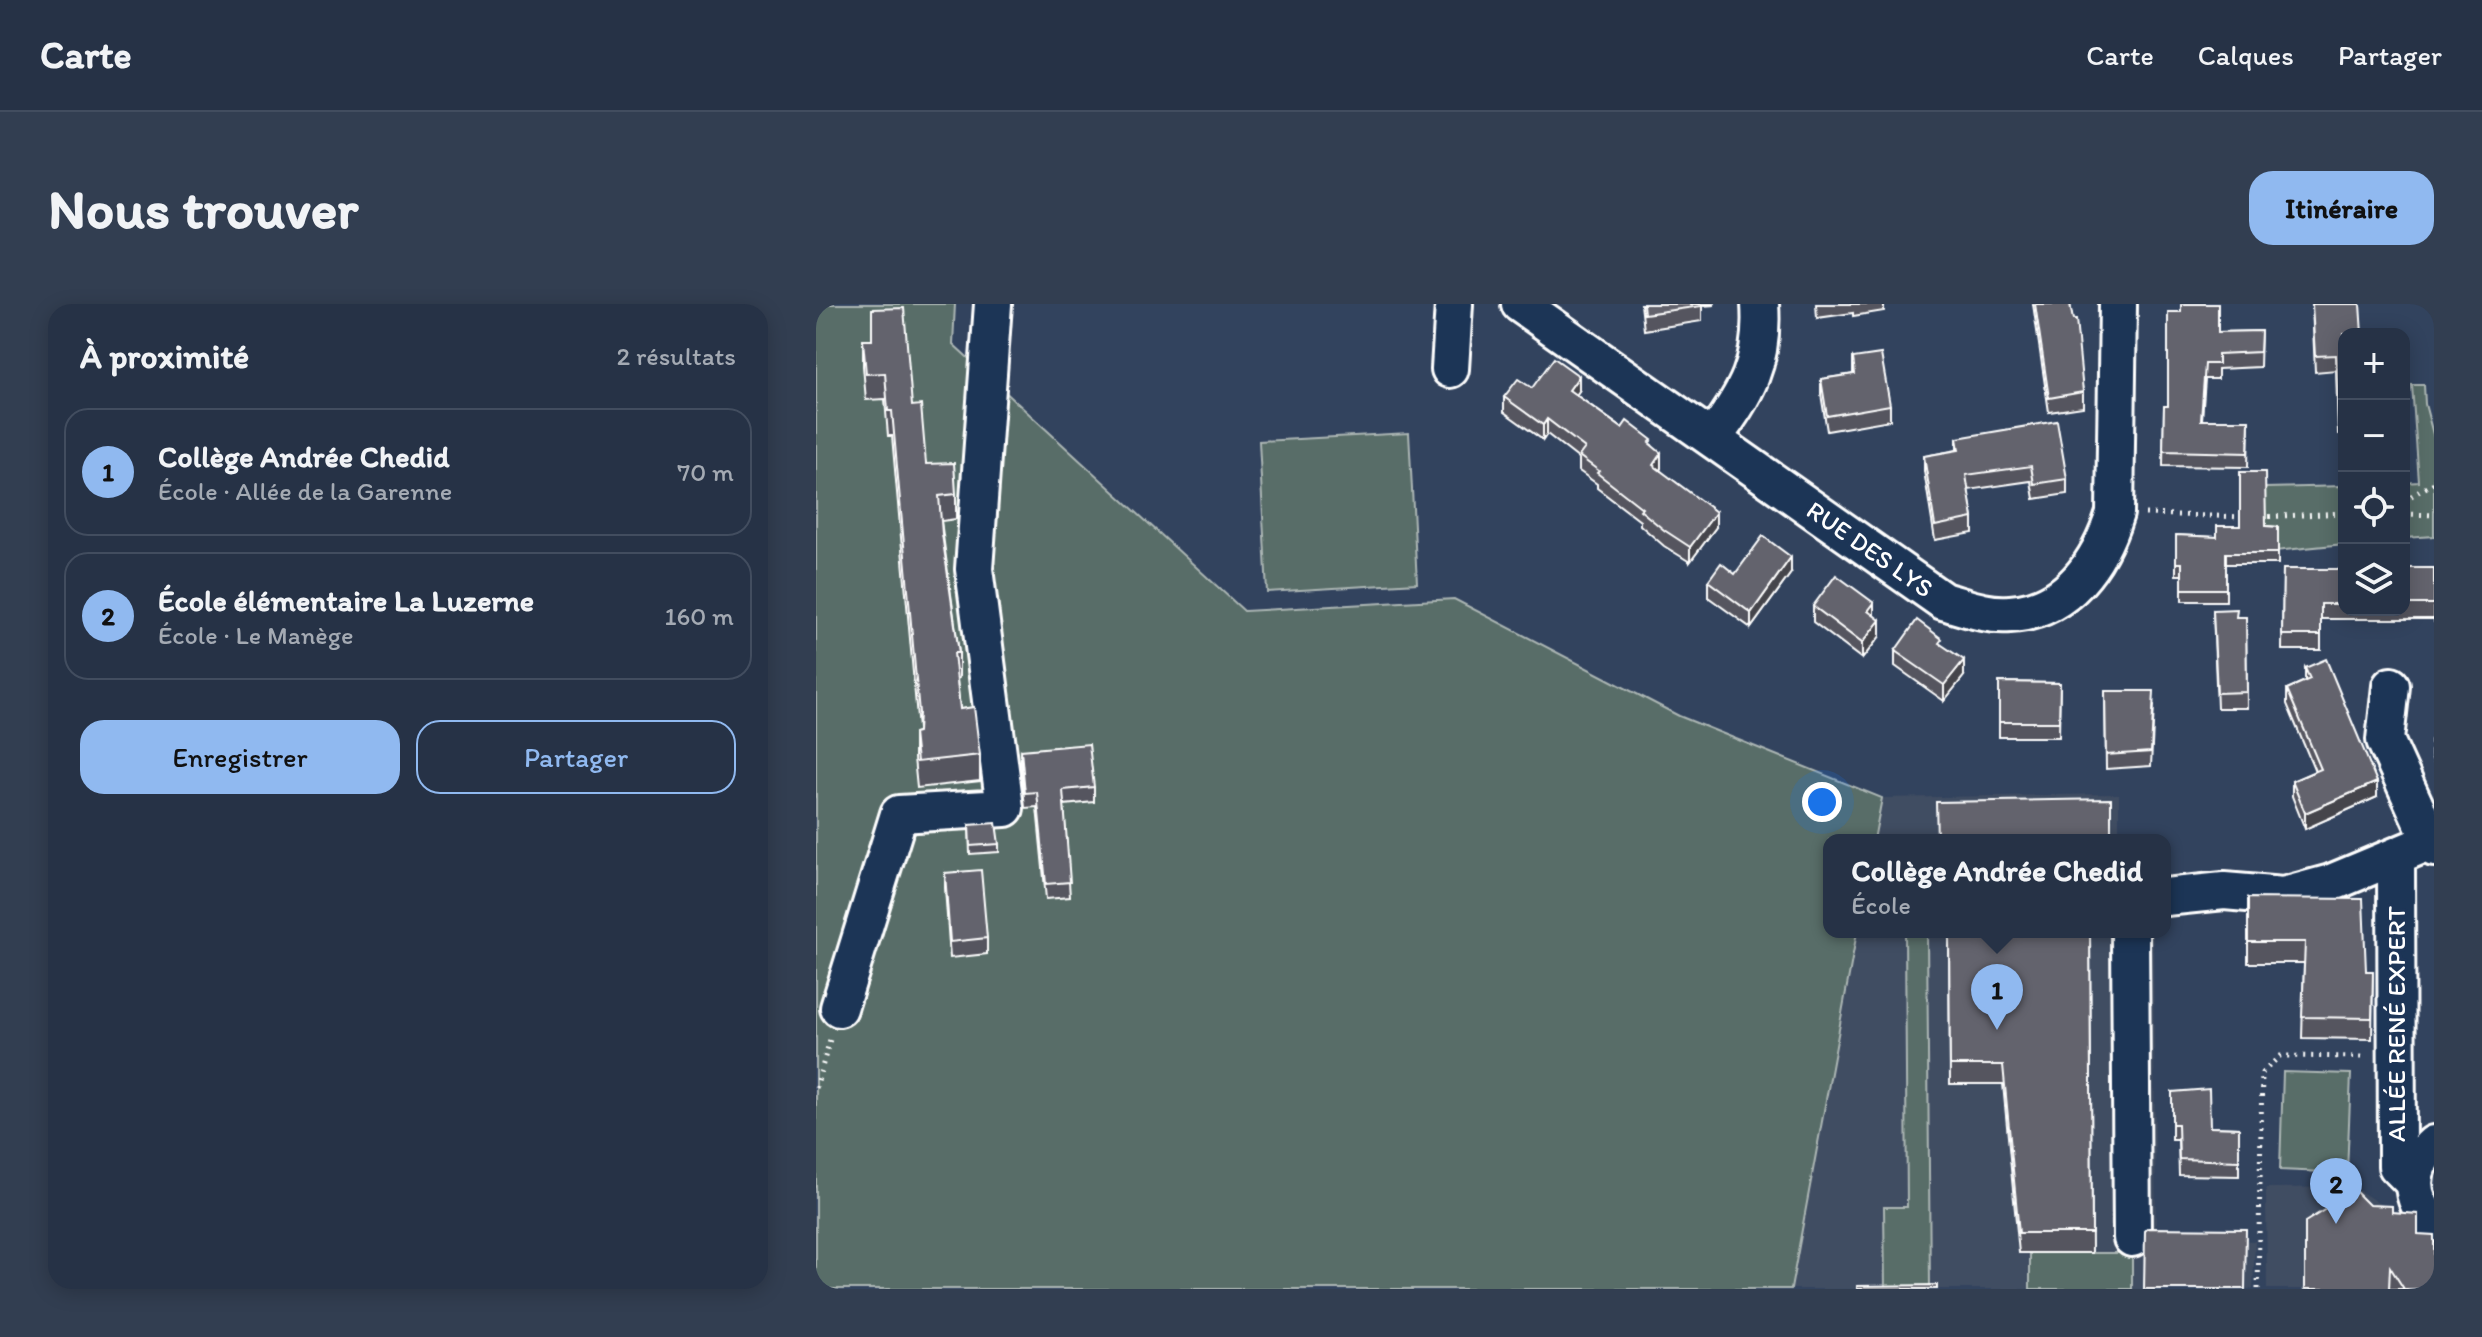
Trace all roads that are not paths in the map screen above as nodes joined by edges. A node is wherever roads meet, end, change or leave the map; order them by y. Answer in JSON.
{"nodes":[{"id":1,"x":993,"y":304,"type":"edge"},
{"id":2,"x":1454,"y":304,"type":"edge"},
{"id":3,"x":1520,"y":304,"type":"edge"},
{"id":4,"x":1760,"y":304,"type":"edge"},
{"id":5,"x":2118,"y":304,"type":"edge"},
{"id":6,"x":1450,"y":369,"type":"dead end"},
{"id":7,"x":1713,"y":438,"type":"junction"},
{"id":8,"x":2391,"y":686,"type":"dead end"},
{"id":9,"x":2433,"y":843,"type":"edge"},
{"id":10,"x":2396,"y":859,"type":"junction"},
{"id":11,"x":2171,"y":896,"type":"edge"},
{"id":12,"x":2130,"y":938,"type":"edge"},
{"id":13,"x":839,"y":1008,"type":"road end"},
{"id":14,"x":2434,"y":1144,"type":"edge"},
{"id":15,"x":2413,"y":1182,"type":"junction"},
{"id":16,"x":2434,"y":1223,"type":"edge"},
{"id":17,"x":2132,"y":1238,"type":"dead end"}],
"edges":[{"from":1,"to":13,"type":"street"},
{"from":2,"to":6,"type":"street"},
{"from":3,"to":7,"type":"street","name":"RUE DES LYS"},
{"from":4,"to":7,"type":"street"},
{"from":5,"to":7,"type":"street","name":"RUE DES LYS"},
{"from":8,"to":9,"type":"street"},
{"from":9,"to":10,"type":"street"},
{"from":10,"to":11,"type":"street"},
{"from":10,"to":15,"type":"street","name":"ALLÉE RENÉ EXPERT"},
{"from":12,"to":17,"type":"street"},
{"from":14,"to":15,"type":"street"},
{"from":15,"to":16,"type":"street","name":"ALLÉE RENÉ EXPERT"}]}
